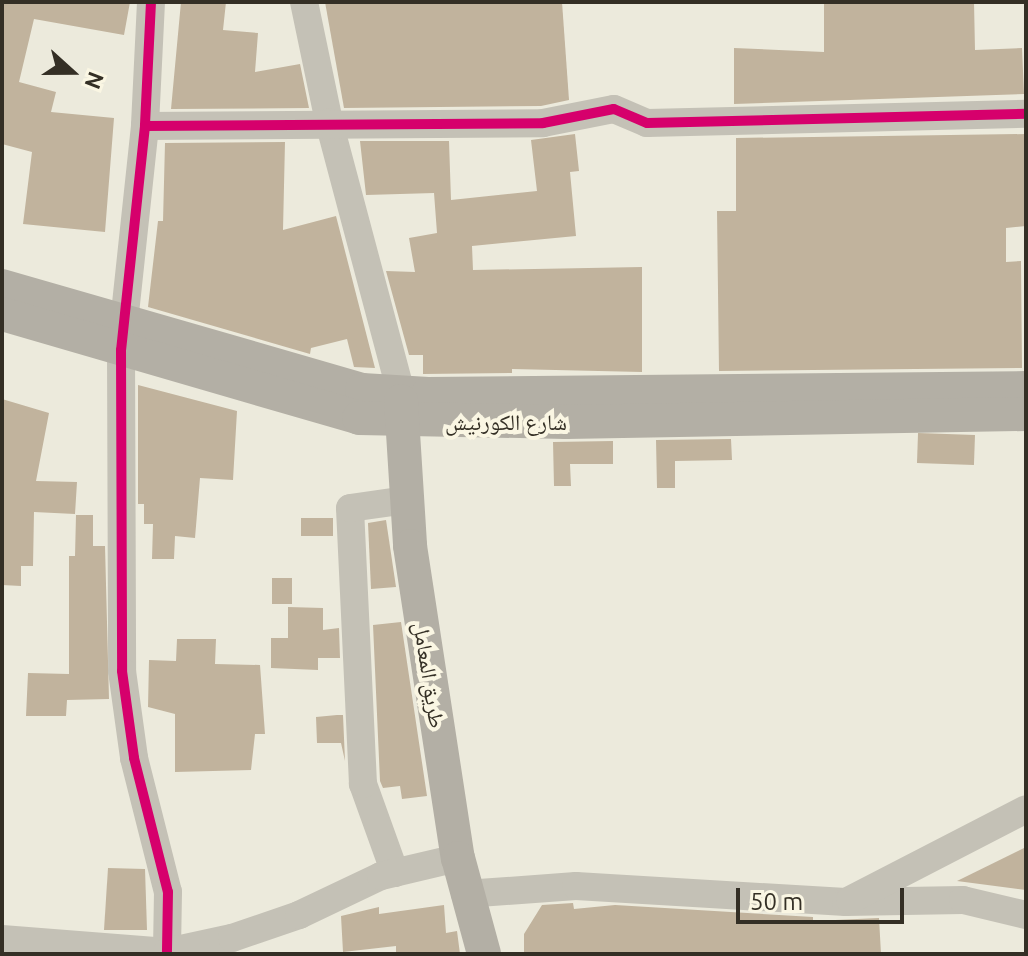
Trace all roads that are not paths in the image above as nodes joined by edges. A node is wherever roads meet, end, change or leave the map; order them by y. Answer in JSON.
{"nodes":[{"id":1,"x":151,"y":2,"type":"edge"},
{"id":2,"x":304,"y":2,"type":"edge"},
{"id":3,"x":1026,"y":114,"type":"edge"},
{"id":4,"x":329,"y":122,"type":"junction"},
{"id":5,"x":145,"y":126,"type":"junction"},
{"id":6,"x":2,"y":286,"type":"edge"},
{"id":7,"x":2,"y":314,"type":"edge"},
{"id":8,"x":123,"y":336,"type":"junction"},
{"id":9,"x":1026,"y":388,"type":"edge"},
{"id":10,"x":402,"y":407,"type":"junction"},
{"id":11,"x":1026,"y":414,"type":"edge"},
{"id":12,"x":407,"y":500,"type":"junction"},
{"id":13,"x":1026,"y":809,"type":"edge"},
{"id":14,"x":458,"y":858,"type":"junction"},
{"id":15,"x":395,"y":873,"type":"junction"},
{"id":16,"x":465,"y":894,"type":"junction"},
{"id":17,"x":846,"y":902,"type":"junction"},
{"id":18,"x":1026,"y":915,"type":"edge"},
{"id":19,"x":2,"y":939,"type":"edge"},
{"id":20,"x":167,"y":952,"type":"junction"},
{"id":21,"x":484,"y":954,"type":"edge"}],
"edges":[{"from":1,"to":5,"type":"street"},
{"from":2,"to":4,"type":"street"},
{"from":3,"to":4,"type":"street"},
{"from":4,"to":5,"type":"street"},
{"from":4,"to":10,"type":"street"},
{"from":5,"to":8,"type":"street"},
{"from":6,"to":8,"type":"main road","name":"شارع الكورنيش"},
{"from":7,"to":8,"type":"main road","name":"شارع الكورنيش"},
{"from":8,"to":10,"type":"main road","name":"شارع الكورنيش"},
{"from":8,"to":20,"type":"street"},
{"from":9,"to":10,"type":"main road","name":"شارع الكورنيش"},
{"from":10,"to":11,"type":"main road","name":"شارع الكورنيش"},
{"from":10,"to":12,"type":"main road","name":"طريق المعامل"},
{"from":12,"to":14,"type":"main road","name":"طريق المعامل"},
{"from":12,"to":15,"type":"street"},
{"from":13,"to":17,"type":"street"},
{"from":14,"to":15,"type":"street"},
{"from":14,"to":16,"type":"main road","name":"طريق المعامل"},
{"from":15,"to":20,"type":"street"},
{"from":16,"to":17,"type":"street"},
{"from":16,"to":21,"type":"main road","name":"طريق المعامل"},
{"from":17,"to":18,"type":"street"},
{"from":19,"to":20,"type":"street"}]}
